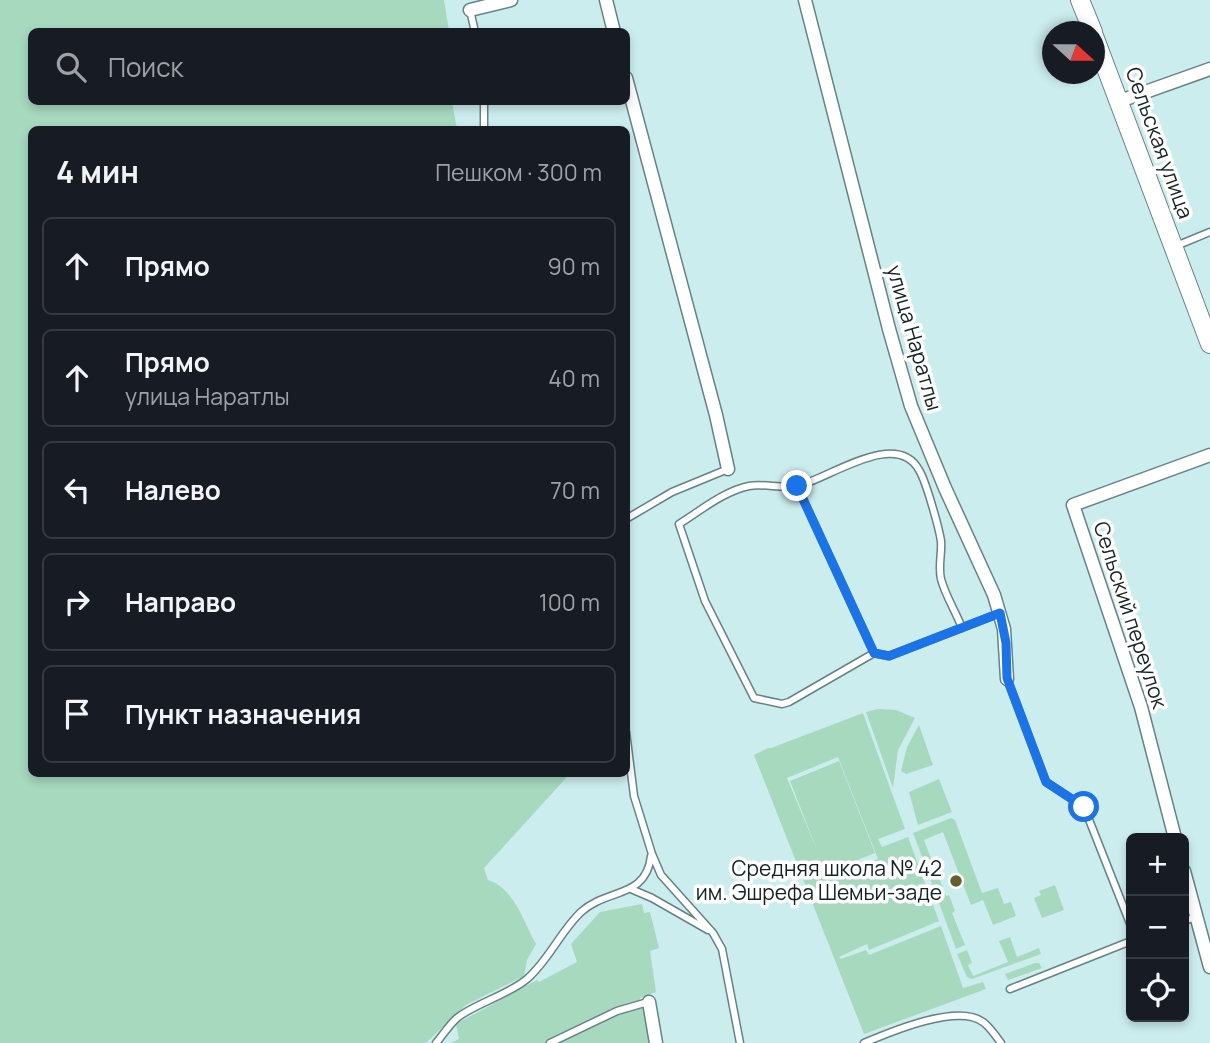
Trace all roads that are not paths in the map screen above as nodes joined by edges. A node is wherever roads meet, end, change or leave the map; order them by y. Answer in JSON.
{"nodes":[{"id":1,"x":512,"y":0,"type":"edge"},
{"id":2,"x":606,"y":0,"type":"edge"},
{"id":3,"x":805,"y":0,"type":"edge"},
{"id":4,"x":1080,"y":0,"type":"edge"},
{"id":5,"x":470,"y":10,"type":"joint"},
{"id":6,"x":1089,"y":21,"type":"edge"},
{"id":7,"x":474,"y":28,"type":"edge"},
{"id":8,"x":613,"y":28,"type":"edge"},
{"id":9,"x":1105,"y":62,"type":"edge"},
{"id":10,"x":1210,"y":69,"type":"edge"},
{"id":11,"x":630,"y":93,"type":"edge"},
{"id":12,"x":1120,"y":101,"type":"junction"},
{"id":13,"x":484,"y":105,"type":"edge"},
{"id":14,"x":484,"y":126,"type":"edge"},
{"id":15,"x":1210,"y":232,"type":"edge"},
{"id":16,"x":1173,"y":247,"type":"junction"},
{"id":17,"x":1210,"y":344,"type":"edge"},
{"id":18,"x":1210,"y":455,"type":"edge"},
{"id":19,"x":728,"y":469,"type":"joint"},
{"id":20,"x":797,"y":486,"type":"junction"},
{"id":21,"x":630,"y":517,"type":"edge"},
{"id":22,"x":1000,"y":613,"type":"junction"},
{"id":23,"x":962,"y":628,"type":"junction"},
{"id":24,"x":874,"y":653,"type":"junction"},
{"id":25,"x":1007,"y":678,"type":"joint"},
{"id":26,"x":630,"y":764,"type":"edge"},
{"id":27,"x":1174,"y":833,"type":"edge"},
{"id":28,"x":652,"y":854,"type":"junction"},
{"id":29,"x":631,"y":890,"type":"junction"},
{"id":30,"x":1187,"y":896,"type":"edge"},
{"id":31,"x":1126,"y":913,"type":"edge"},
{"id":32,"x":1190,"y":919,"type":"edge"},
{"id":33,"x":713,"y":933,"type":"junction"},
{"id":34,"x":1126,"y":943,"type":"edge"},
{"id":35,"x":1210,"y":967,"type":"edge"},
{"id":36,"x":1010,"y":989,"type":"dead end"},
{"id":37,"x":649,"y":1002,"type":"joint"},
{"id":38,"x":436,"y":1043,"type":"edge"},
{"id":39,"x":550,"y":1043,"type":"edge"},
{"id":40,"x":656,"y":1043,"type":"edge"},
{"id":41,"x":740,"y":1043,"type":"edge"},
{"id":42,"x":864,"y":1043,"type":"edge"},
{"id":43,"x":1000,"y":1043,"type":"edge"}],
"edges":[{"from":1,"to":5,"type":"street"},
{"from":2,"to":8,"type":"street"},
{"from":3,"to":22,"type":"street","name":"улица Наратлы"},
{"from":4,"to":6,"type":"main road","name":"Сельская улица"},
{"from":5,"to":7,"type":"lane"},
{"from":9,"to":12,"type":"main road","name":"Сельская улица"},
{"from":10,"to":12,"type":"street"},
{"from":11,"to":19,"type":"street"},
{"from":12,"to":16,"type":"main road","name":"Сельская улица"},
{"from":13,"to":14,"type":"lane"},
{"from":15,"to":16,"type":"lane"},
{"from":16,"to":17,"type":"main road","name":"Сельская улица"},
{"from":18,"to":27,"type":"street","name":"Сельский переулок"},
{"from":19,"to":21,"type":"lane"},
{"from":20,"to":23,"type":"lane"},
{"from":20,"to":24,"type":"lane"},
{"from":20,"to":24,"type":"lane"},
{"from":22,"to":23,"type":"lane"},
{"from":22,"to":25,"type":"street","name":"улица Наратлы"},
{"from":23,"to":24,"type":"lane"},
{"from":25,"to":31,"type":"lane"},
{"from":26,"to":28,"type":"lane"},
{"from":28,"to":29,"type":"lane"},
{"from":28,"to":33,"type":"lane"},
{"from":29,"to":33,"type":"lane"},
{"from":29,"to":38,"type":"lane"},
{"from":30,"to":32,"type":"street"},
{"from":32,"to":35,"type":"street"},
{"from":33,"to":41,"type":"lane"},
{"from":34,"to":36,"type":"lane"},
{"from":37,"to":39,"type":"lane"},
{"from":37,"to":40,"type":"street"},
{"from":42,"to":43,"type":"lane"}]}
